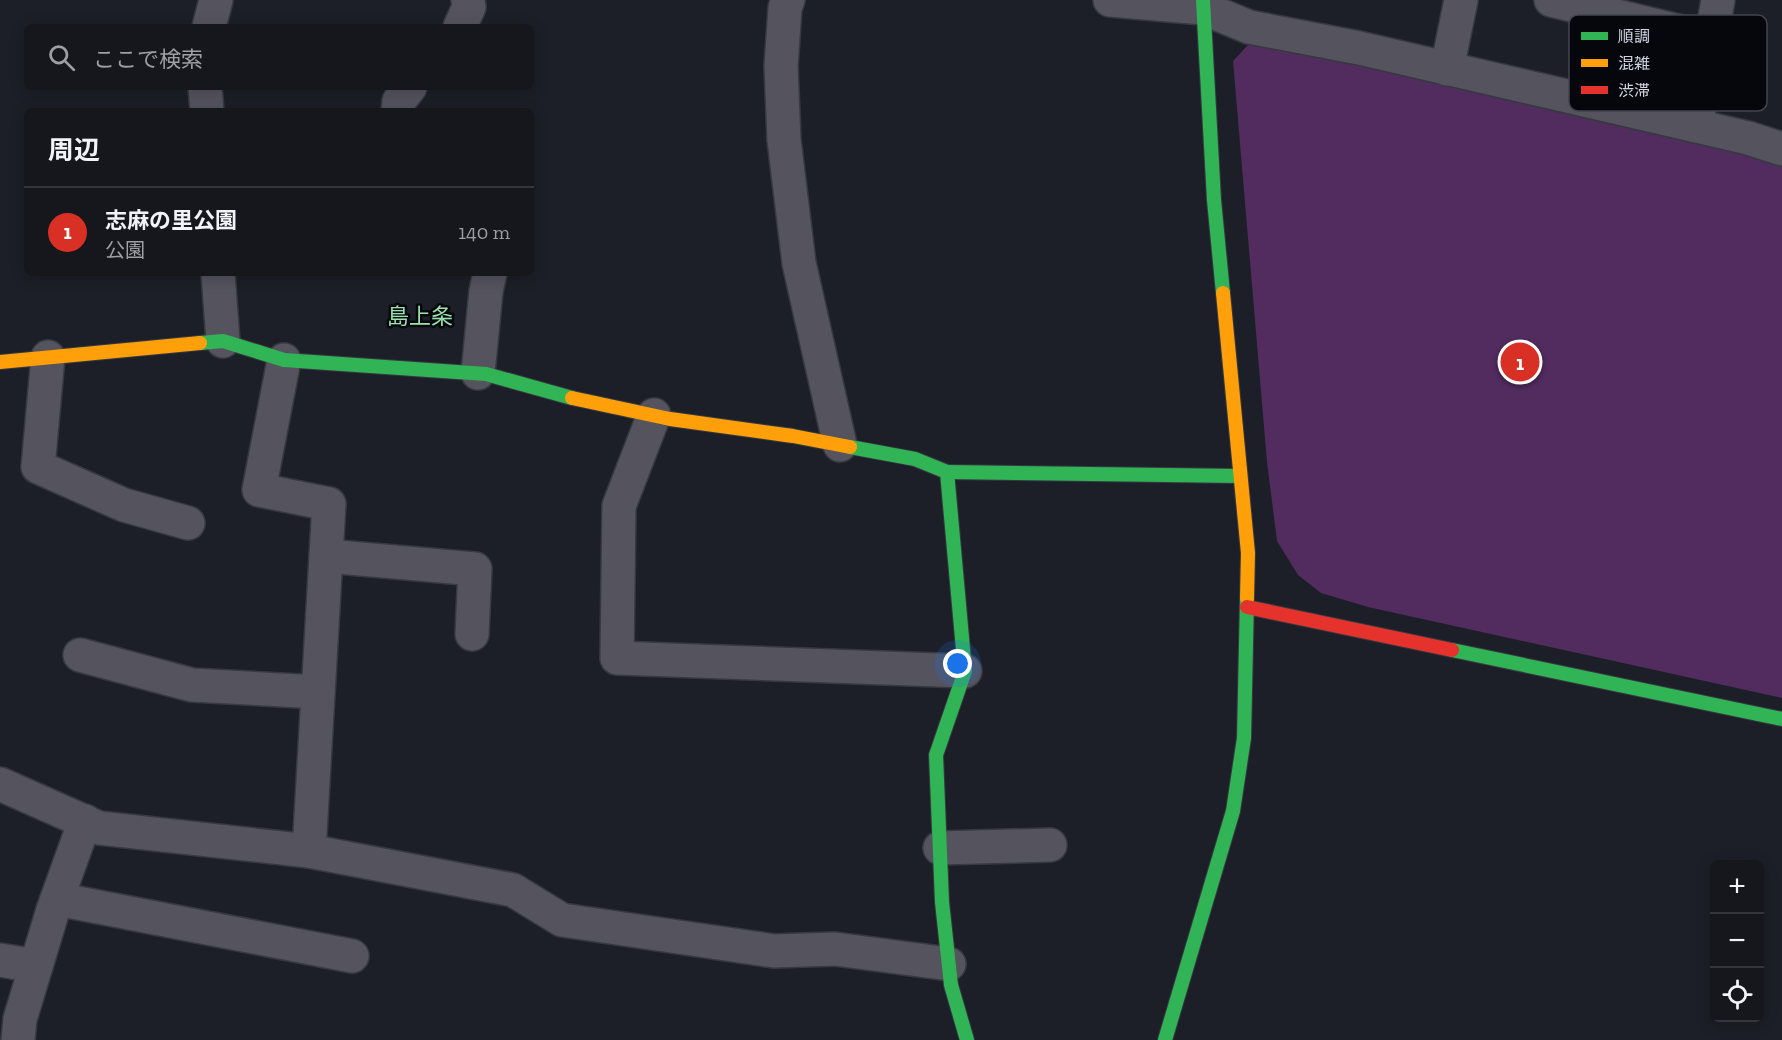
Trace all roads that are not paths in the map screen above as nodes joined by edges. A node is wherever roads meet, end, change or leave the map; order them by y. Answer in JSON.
{"nodes":[{"id":1,"x":216,"y":0,"type":"edge"},
{"id":2,"x":468,"y":0,"type":"edge"},
{"id":3,"x":788,"y":0,"type":"edge"},
{"id":4,"x":1110,"y":0,"type":"edge"},
{"id":5,"x":1461,"y":0,"type":"edge"},
{"id":6,"x":1551,"y":0,"type":"edge"},
{"id":7,"x":1718,"y":0,"type":"edge"},
{"id":8,"x":1203,"y":4,"type":"edge"},
{"id":9,"x":1613,"y":15,"type":"edge"},
{"id":10,"x":1715,"y":15,"type":"edge"},
{"id":11,"x":210,"y":24,"type":"edge"},
{"id":12,"x":461,"y":24,"type":"edge"},
{"id":13,"x":1447,"y":69,"type":"junction"},
{"id":14,"x":206,"y":90,"type":"edge"},
{"id":15,"x":408,"y":90,"type":"edge"},
{"id":16,"x":1569,"y":97,"type":"edge"},
{"id":17,"x":207,"y":108,"type":"edge"},
{"id":18,"x":398,"y":108,"type":"edge"},
{"id":19,"x":1630,"y":111,"type":"edge"},
{"id":20,"x":1698,"y":111,"type":"edge"},
{"id":21,"x":1695,"y":126,"type":"junction"},
{"id":22,"x":1782,"y":148,"type":"edge"},
{"id":23,"x":218,"y":276,"type":"edge"},
{"id":24,"x":489,"y":276,"type":"edge"},
{"id":25,"x":223,"y":341,"type":"junction"},
{"id":26,"x":48,"y":357,"type":"junction"},
{"id":27,"x":284,"y":360,"type":"junction"},
{"id":28,"x":0,"y":362,"type":"edge"},
{"id":29,"x":478,"y":374,"type":"junction"},
{"id":30,"x":654,"y":415,"type":"junction"},
{"id":31,"x":840,"y":445,"type":"junction"},
{"id":32,"x":947,"y":472,"type":"junction"},
{"id":33,"x":1240,"y":476,"type":"junction"},
{"id":34,"x":188,"y":523,"type":"dead end"},
{"id":35,"x":326,"y":556,"type":"junction"},
{"id":36,"x":1247,"y":607,"type":"junction"},
{"id":37,"x":472,"y":634,"type":"dead end"},
{"id":38,"x":80,"y":654,"type":"dead end"},
{"id":39,"x":965,"y":671,"type":"junction"},
{"id":40,"x":318,"y":692,"type":"junction"},
{"id":41,"x":1782,"y":719,"type":"edge"},
{"id":42,"x":0,"y":784,"type":"edge"},
{"id":43,"x":85,"y":821,"type":"junction"},
{"id":44,"x":1050,"y":845,"type":"dead end"},
{"id":45,"x":940,"y":848,"type":"junction"},
{"id":46,"x":309,"y":851,"type":"junction"},
{"id":47,"x":57,"y":898,"type":"junction"},
{"id":48,"x":352,"y":956,"type":"dead end"},
{"id":49,"x":0,"y":960,"type":"edge"},
{"id":50,"x":949,"y":964,"type":"junction"},
{"id":51,"x":36,"y":966,"type":"junction"},
{"id":52,"x":18,"y":1040,"type":"edge"},
{"id":53,"x":967,"y":1040,"type":"edge"},
{"id":54,"x":1165,"y":1040,"type":"edge"}],
"edges":[{"from":1,"to":11,"type":"street"},
{"from":2,"to":12,"type":"street"},
{"from":3,"to":31,"type":"street"},
{"from":4,"to":8,"type":"street"},
{"from":5,"to":13,"type":"street"},
{"from":6,"to":9,"type":"street"},
{"from":7,"to":10,"type":"street"},
{"from":8,"to":13,"type":"street"},
{"from":8,"to":33,"type":"street"},
{"from":13,"to":16,"type":"street"},
{"from":14,"to":17,"type":"street"},
{"from":15,"to":18,"type":"street"},
{"from":19,"to":21,"type":"street"},
{"from":20,"to":21,"type":"street"},
{"from":21,"to":22,"type":"street"},
{"from":23,"to":25,"type":"street"},
{"from":24,"to":29,"type":"street"},
{"from":25,"to":26,"type":"street"},
{"from":25,"to":27,"type":"street"},
{"from":26,"to":28,"type":"street"},
{"from":26,"to":34,"type":"street"},
{"from":27,"to":29,"type":"street"},
{"from":27,"to":35,"type":"street"},
{"from":29,"to":30,"type":"street"},
{"from":30,"to":31,"type":"street"},
{"from":30,"to":39,"type":"street"},
{"from":31,"to":32,"type":"street"},
{"from":32,"to":33,"type":"street"},
{"from":32,"to":39,"type":"street"},
{"from":33,"to":36,"type":"street"},
{"from":35,"to":37,"type":"street"},
{"from":35,"to":40,"type":"street"},
{"from":36,"to":41,"type":"street"},
{"from":36,"to":54,"type":"street"},
{"from":38,"to":40,"type":"street"},
{"from":39,"to":45,"type":"street"},
{"from":40,"to":46,"type":"street"},
{"from":42,"to":43,"type":"street"},
{"from":43,"to":46,"type":"street"},
{"from":43,"to":47,"type":"street"},
{"from":44,"to":45,"type":"street"},
{"from":45,"to":50,"type":"street"},
{"from":46,"to":50,"type":"street"},
{"from":47,"to":48,"type":"street"},
{"from":47,"to":51,"type":"street"},
{"from":49,"to":51,"type":"street"},
{"from":50,"to":53,"type":"street"},
{"from":51,"to":52,"type":"street"}]}
